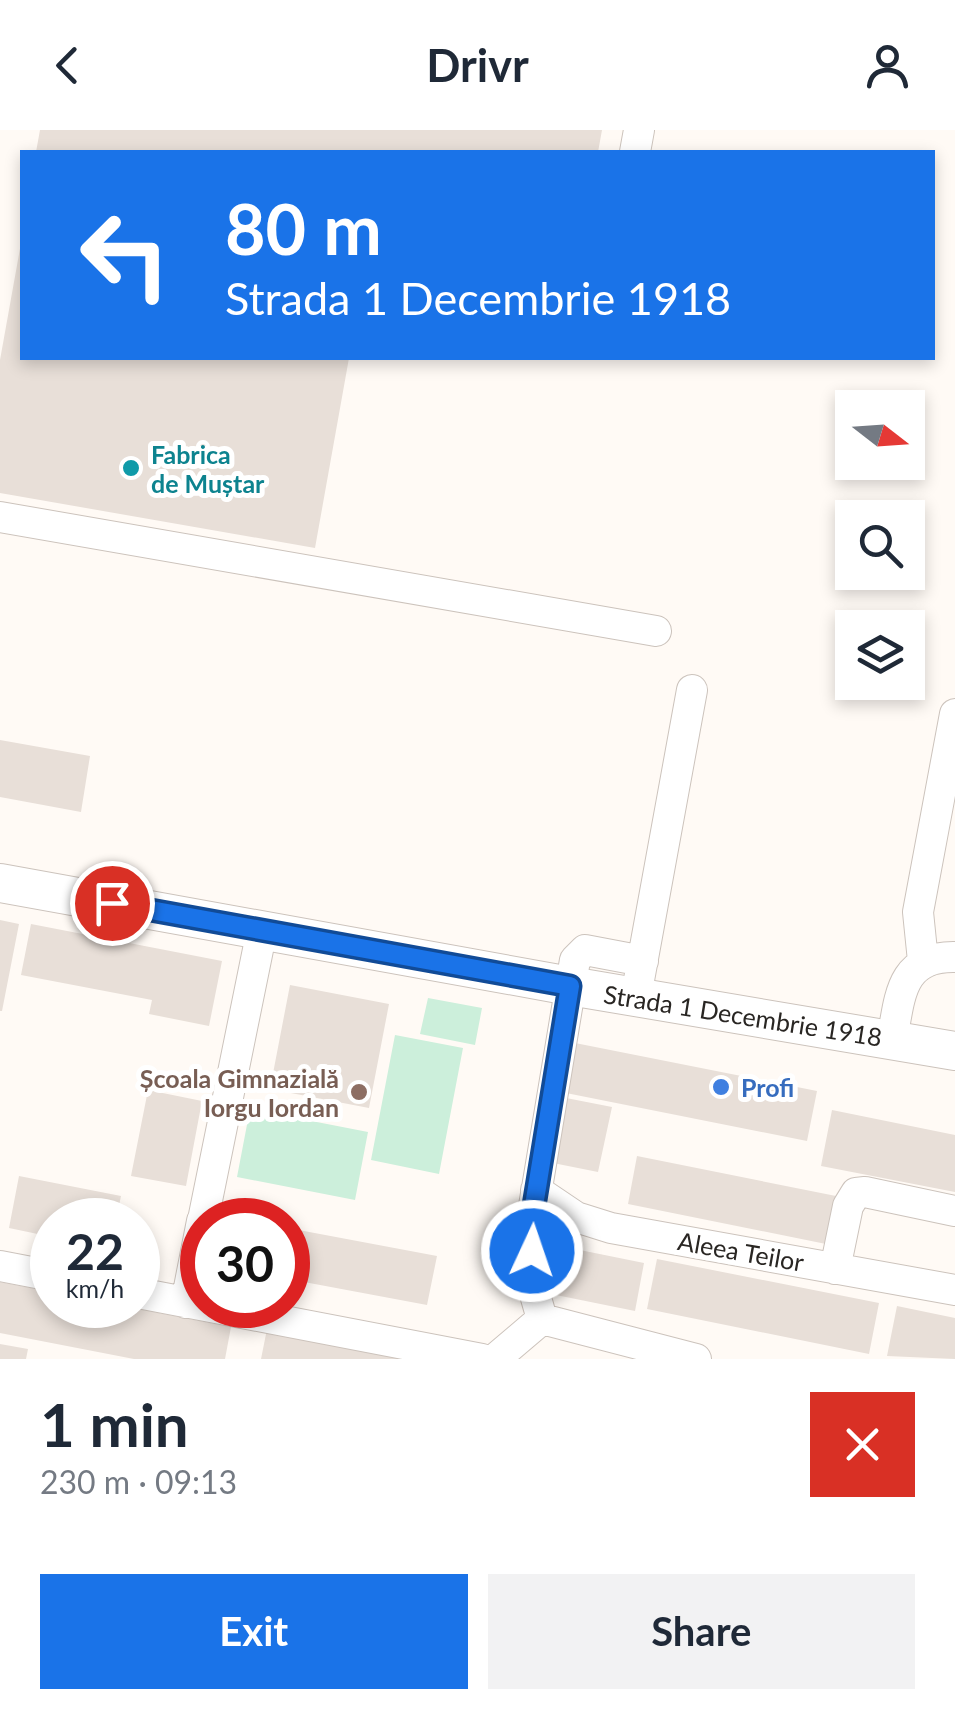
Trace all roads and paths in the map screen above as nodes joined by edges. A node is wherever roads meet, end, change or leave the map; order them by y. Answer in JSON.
{"nodes":[{"id":1,"x":0,"y":517,"type":"edge"},
{"id":2,"x":656,"y":631,"type":"dead end"},
{"id":3,"x":692,"y":690,"type":"dead end"},
{"id":4,"x":955,"y":714,"type":"edge"},
{"id":5,"x":0,"y":882,"type":"edge"},
{"id":6,"x":262,"y":930,"type":"junction"},
{"id":7,"x":955,"y":957,"type":"edge"},
{"id":8,"x":923,"y":961,"type":"junction"},
{"id":9,"x":640,"y":980,"type":"junction"},
{"id":10,"x":570,"y":986,"type":"junction"},
{"id":11,"x":892,"y":1040,"type":"junction"},
{"id":12,"x":955,"y":1052,"type":"edge"},
{"id":13,"x":536,"y":1190,"type":"junction"},
{"id":14,"x":207,"y":1198,"type":"edge"},
{"id":15,"x":955,"y":1210,"type":"edge"},
{"id":16,"x":0,"y":1266,"type":"edge"},
{"id":17,"x":835,"y":1268,"type":"junction"},
{"id":18,"x":30,"y":1272,"type":"edge"},
{"id":19,"x":954,"y":1287,"type":"edge"},
{"id":20,"x":542,"y":1320,"type":"junction"},
{"id":21,"x":310,"y":1326,"type":"edge"},
{"id":22,"x":482,"y":1359,"type":"edge"},
{"id":23,"x":495,"y":1359,"type":"edge"},
{"id":24,"x":696,"y":1359,"type":"edge"}],
"edges":[{"from":1,"to":2,"type":"street"},
{"from":3,"to":9,"type":"street"},
{"from":4,"to":8,"type":"street"},
{"from":5,"to":6,"type":"main road","name":"Strada 1 Decembrie 1918"},
{"from":6,"to":10,"type":"main road","name":"Strada 1 Decembrie 1918"},
{"from":6,"to":14,"type":"street"},
{"from":7,"to":8,"type":"street"},
{"from":8,"to":11,"type":"street"},
{"from":9,"to":10,"type":"main road","name":"Strada 1 Decembrie 1918"},
{"from":9,"to":11,"type":"main road","name":"Strada 1 Decembrie 1918"},
{"from":10,"to":13,"type":"street"},
{"from":11,"to":12,"type":"main road","name":"Strada 1 Decembrie 1918"},
{"from":13,"to":17,"type":"street","name":"Aleea Teilor"},
{"from":13,"to":20,"type":"street"},
{"from":15,"to":17,"type":"street"},
{"from":16,"to":18,"type":"street"},
{"from":17,"to":19,"type":"street","name":"Aleea Teilor"},
{"from":20,"to":23,"type":"street"},
{"from":20,"to":24,"type":"street"},
{"from":21,"to":22,"type":"street"}]}
